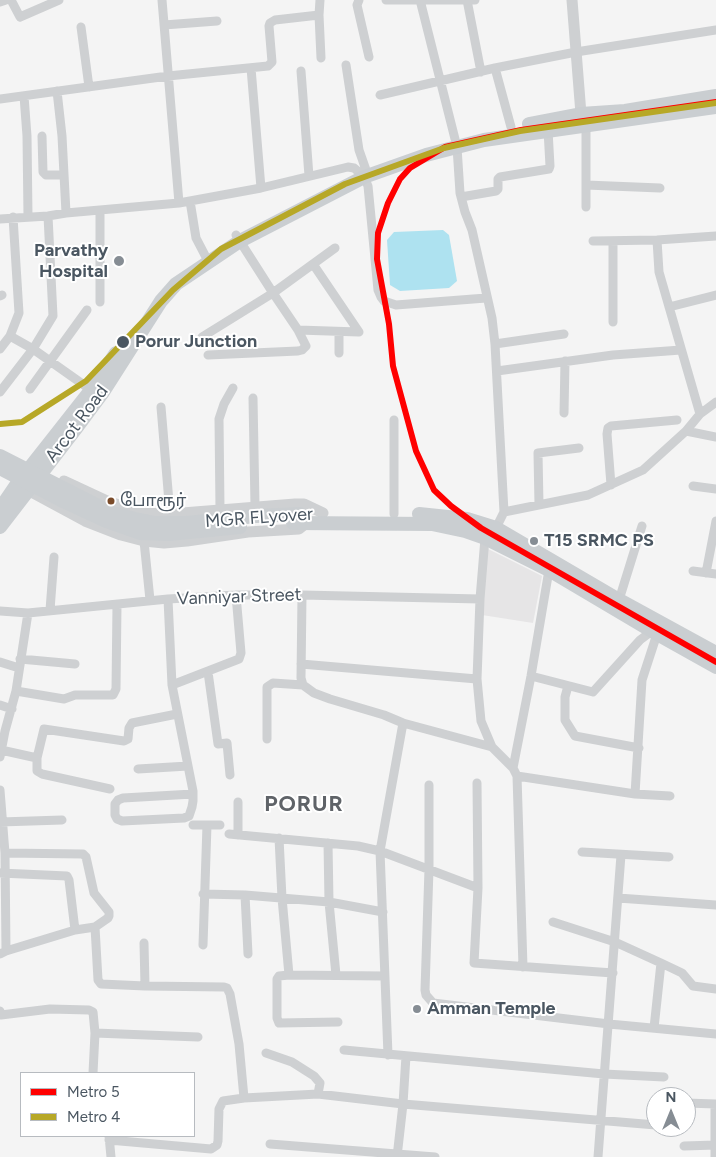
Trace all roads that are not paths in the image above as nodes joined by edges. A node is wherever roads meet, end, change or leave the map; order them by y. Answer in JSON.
{"nodes":[{"id":1,"x":6,"y":0,"type":"edge"},
{"id":2,"x":11,"y":0,"type":"edge"},
{"id":3,"x":58,"y":0,"type":"edge"},
{"id":4,"x":162,"y":0,"type":"edge"},
{"id":5,"x":320,"y":0,"type":"edge"},
{"id":6,"x":359,"y":0,"type":"edge"},
{"id":7,"x":386,"y":0,"type":"edge"},
{"id":8,"x":420,"y":0,"type":"edge"},
{"id":9,"x":467,"y":0,"type":"edge"},
{"id":10,"x":475,"y":0,"type":"edge"},
{"id":11,"x":572,"y":0,"type":"edge"},
{"id":12,"x":0,"y":2,"type":"edge"},
{"id":13,"x":319,"y":15,"type":"junction"},
{"id":14,"x":217,"y":21,"type":"dead end"},
{"id":15,"x":164,"y":25,"type":"junction"},
{"id":16,"x":81,"y":27,"type":"dead end"},
{"id":17,"x":716,"y":30,"type":"edge"},
{"id":18,"x":576,"y":52,"type":"junction"},
{"id":19,"x":320,"y":58,"type":"dead end"},
{"id":20,"x":369,"y":58,"type":"dead end"},
{"id":21,"x":346,"y":65,"type":"dead end"},
{"id":22,"x":251,"y":68,"type":"junction"},
{"id":23,"x":495,"y":68,"type":"junction"},
{"id":24,"x":301,"y":71,"type":"dead end"},
{"id":25,"x":481,"y":72,"type":"junction"},
{"id":26,"x":168,"y":76,"type":"junction"},
{"id":27,"x":440,"y":81,"type":"junction"},
{"id":28,"x":89,"y":87,"type":"junction"},
{"id":29,"x":57,"y":91,"type":"junction"},
{"id":30,"x":380,"y":95,"type":"dead end"},
{"id":31,"x":24,"y":96,"type":"junction"},
{"id":32,"x":716,"y":96,"type":"edge"},
{"id":33,"x":0,"y":99,"type":"edge"},
{"id":34,"x":716,"y":107,"type":"edge"},
{"id":35,"x":584,"y":120,"type":"junction"},
{"id":36,"x":511,"y":127,"type":"junction"},
{"id":37,"x":548,"y":130,"type":"junction"},
{"id":38,"x":42,"y":136,"type":"dead end"},
{"id":39,"x":456,"y":143,"type":"junction"},
{"id":40,"x":363,"y":173,"type":"junction"},
{"id":41,"x":64,"y":175,"type":"junction"},
{"id":42,"x":309,"y":176,"type":"junction"},
{"id":43,"x":586,"y":185,"type":"junction"},
{"id":44,"x":261,"y":188,"type":"junction"},
{"id":45,"x":660,"y":188,"type":"dead end"},
{"id":46,"x":461,"y":197,"type":"junction"},
{"id":47,"x":190,"y":201,"type":"junction"},
{"id":48,"x":179,"y":203,"type":"junction"},
{"id":49,"x":586,"y":207,"type":"dead end"},
{"id":50,"x":100,"y":210,"type":"junction"},
{"id":51,"x":66,"y":213,"type":"junction"},
{"id":52,"x":28,"y":216,"type":"junction"},
{"id":53,"x":48,"y":216,"type":"junction"},
{"id":54,"x":13,"y":217,"type":"junction"},
{"id":55,"x":0,"y":219,"type":"edge"},
{"id":56,"x":716,"y":236,"type":"edge"},
{"id":57,"x":238,"y":238,"type":"junction"},
{"id":58,"x":657,"y":240,"type":"junction"},
{"id":59,"x":593,"y":241,"type":"dead end"},
{"id":60,"x":613,"y":241,"type":"junction"},
{"id":61,"x":334,"y":248,"type":"dead end"},
{"id":62,"x":206,"y":257,"type":"junction"},
{"id":63,"x":313,"y":264,"type":"junction"},
{"id":64,"x":272,"y":293,"type":"junction"},
{"id":65,"x":716,"y":295,"type":"edge"},
{"id":66,"x":486,"y":298,"type":"junction"},
{"id":67,"x":100,"y":302,"type":"dead end"},
{"id":68,"x":669,"y":307,"type":"junction"},
{"id":69,"x":86,"y":310,"type":"dead end"},
{"id":70,"x":613,"y":322,"type":"dead end"},
{"id":71,"x":298,"y":330,"type":"junction"},
{"id":72,"x":339,"y":332,"type":"junction"},
{"id":73,"x":564,"y":334,"type":"dead end"},
{"id":74,"x":10,"y":336,"type":"junction"},
{"id":75,"x":202,"y":336,"type":"dead end"},
{"id":76,"x":495,"y":344,"type":"junction"},
{"id":77,"x":0,"y":349,"type":"edge"},
{"id":78,"x":33,"y":349,"type":"junction"},
{"id":79,"x":681,"y":350,"type":"junction"},
{"id":80,"x":339,"y":353,"type":"dead end"},
{"id":81,"x":208,"y":355,"type":"dead end"},
{"id":82,"x":564,"y":361,"type":"junction"},
{"id":83,"x":51,"y":362,"type":"junction"},
{"id":84,"x":497,"y":371,"type":"junction"},
{"id":85,"x":233,"y":388,"type":"dead end"},
{"id":86,"x":30,"y":389,"type":"dead end"},
{"id":87,"x":91,"y":390,"type":"junction"},
{"id":88,"x":0,"y":392,"type":"edge"},
{"id":89,"x":253,"y":398,"type":"dead end"},
{"id":90,"x":716,"y":402,"type":"edge"},
{"id":91,"x":161,"y":407,"type":"dead end"},
{"id":92,"x":564,"y":413,"type":"dead end"},
{"id":93,"x":700,"y":414,"type":"junction"},
{"id":94,"x":394,"y":420,"type":"dead end"},
{"id":95,"x":677,"y":420,"type":"dead end"},
{"id":96,"x":686,"y":432,"type":"junction"},
{"id":97,"x":716,"y":437,"type":"edge"},
{"id":98,"x":0,"y":448,"type":"edge"},
{"id":99,"x":579,"y":448,"type":"dead end"},
{"id":100,"x":0,"y":456,"type":"edge"},
{"id":101,"x":0,"y":468,"type":"edge"},
{"id":102,"x":37,"y":468,"type":"junction"},
{"id":103,"x":0,"y":475,"type":"edge"},
{"id":104,"x":611,"y":485,"type":"junction"},
{"id":105,"x":693,"y":486,"type":"dead end"},
{"id":106,"x":22,"y":487,"type":"junction"},
{"id":107,"x":716,"y":489,"type":"edge"},
{"id":108,"x":84,"y":491,"type":"junction"},
{"id":109,"x":540,"y":505,"type":"junction"},
{"id":110,"x":255,"y":506,"type":"junction"},
{"id":111,"x":0,"y":509,"type":"edge"},
{"id":112,"x":220,"y":509,"type":"junction"},
{"id":113,"x":504,"y":512,"type":"junction"},
{"id":114,"x":71,"y":513,"type":"junction"},
{"id":115,"x":323,"y":513,"type":"junction"},
{"id":116,"x":170,"y":514,"type":"junction"},
{"id":117,"x":394,"y":514,"type":"junction"},
{"id":118,"x":300,"y":520,"type":"junction"},
{"id":119,"x":716,"y":521,"type":"edge"},
{"id":120,"x":642,"y":526,"type":"dead end"},
{"id":121,"x":0,"y":527,"type":"edge"},
{"id":122,"x":496,"y":528,"type":"junction"},
{"id":123,"x":485,"y":538,"type":"junction"},
{"id":124,"x":144,"y":541,"type":"junction"},
{"id":125,"x":54,"y":557,"type":"dead end"},
{"id":126,"x":549,"y":570,"type":"junction"},
{"id":127,"x":693,"y":571,"type":"dead end"},
{"id":128,"x":706,"y":573,"type":"junction"},
{"id":129,"x":716,"y":574,"type":"edge"},
{"id":130,"x":591,"y":589,"type":"junction"},
{"id":131,"x":236,"y":595,"type":"junction"},
{"id":132,"x":302,"y":595,"type":"junction"},
{"id":133,"x":168,"y":599,"type":"junction"},
{"id":134,"x":480,"y":599,"type":"junction"},
{"id":135,"x":150,"y":600,"type":"junction"},
{"id":136,"x":619,"y":600,"type":"junction"},
{"id":137,"x":117,"y":605,"type":"junction"},
{"id":138,"x":50,"y":610,"type":"junction"},
{"id":139,"x":0,"y":612,"type":"edge"},
{"id":140,"x":28,"y":613,"type":"junction"},
{"id":141,"x":655,"y":633,"type":"junction"},
{"id":142,"x":716,"y":653,"type":"edge"},
{"id":143,"x":0,"y":662,"type":"edge"},
{"id":144,"x":19,"y":664,"type":"junction"},
{"id":145,"x":75,"y":664,"type":"dead end"},
{"id":146,"x":301,"y":664,"type":"junction"},
{"id":147,"x":716,"y":667,"type":"edge"},
{"id":148,"x":208,"y":672,"type":"junction"},
{"id":149,"x":531,"y":676,"type":"junction"},
{"id":150,"x":477,"y":678,"type":"junction"},
{"id":151,"x":172,"y":685,"type":"junction"},
{"id":152,"x":304,"y":685,"type":"junction"},
{"id":153,"x":568,"y":686,"type":"junction"},
{"id":154,"x":16,"y":691,"type":"junction"},
{"id":155,"x":0,"y":705,"type":"edge"},
{"id":156,"x":12,"y":709,"type":"junction"},
{"id":157,"x":177,"y":714,"type":"junction"},
{"id":158,"x":403,"y":722,"type":"junction"},
{"id":159,"x":2,"y":731,"type":"edge"},
{"id":160,"x":267,"y":739,"type":"dead end"},
{"id":161,"x":492,"y":748,"type":"junction"},
{"id":162,"x":639,"y":748,"type":"junction"},
{"id":163,"x":1,"y":754,"type":"edge"},
{"id":164,"x":37,"y":758,"type":"junction"},
{"id":165,"x":188,"y":766,"type":"junction"},
{"id":166,"x":138,"y":769,"type":"dead end"},
{"id":167,"x":515,"y":772,"type":"junction"},
{"id":168,"x":230,"y":775,"type":"dead end"},
{"id":169,"x":477,"y":783,"type":"dead end"},
{"id":170,"x":429,"y":785,"type":"dead end"},
{"id":171,"x":110,"y":789,"type":"dead end"},
{"id":172,"x":0,"y":790,"type":"edge"},
{"id":173,"x":193,"y":794,"type":"junction"},
{"id":174,"x":635,"y":794,"type":"junction"},
{"id":175,"x":670,"y":796,"type":"dead end"},
{"id":176,"x":238,"y":802,"type":"dead end"},
{"id":177,"x":62,"y":820,"type":"dead end"},
{"id":178,"x":2,"y":822,"type":"edge"},
{"id":179,"x":193,"y":824,"type":"dead end"},
{"id":180,"x":207,"y":825,"type":"junction"},
{"id":181,"x":220,"y":825,"type":"dead end"},
{"id":182,"x":279,"y":838,"type":"junction"},
{"id":183,"x":328,"y":843,"type":"junction"},
{"id":184,"x":380,"y":851,"type":"junction"},
{"id":185,"x":582,"y":852,"type":"dead end"},
{"id":186,"x":5,"y":853,"type":"junction"},
{"id":187,"x":621,"y":855,"type":"junction"},
{"id":188,"x":669,"y":857,"type":"dead end"},
{"id":189,"x":429,"y":869,"type":"junction"},
{"id":190,"x":3,"y":874,"type":"edge"},
{"id":191,"x":478,"y":888,"type":"junction"},
{"id":192,"x":203,"y":894,"type":"junction"},
{"id":193,"x":245,"y":895,"type":"junction"},
{"id":194,"x":282,"y":898,"type":"junction"},
{"id":195,"x":618,"y":898,"type":"junction"},
{"id":196,"x":329,"y":902,"type":"junction"},
{"id":197,"x":716,"y":905,"type":"edge"},
{"id":198,"x":3,"y":907,"type":"edge"},
{"id":199,"x":383,"y":912,"type":"junction"},
{"id":200,"x":553,"y":922,"type":"dead end"},
{"id":201,"x":95,"y":927,"type":"junction"},
{"id":202,"x":75,"y":930,"type":"junction"},
{"id":203,"x":615,"y":942,"type":"junction"},
{"id":204,"x":144,"y":943,"type":"dead end"},
{"id":205,"x":203,"y":946,"type":"dead end"},
{"id":206,"x":3,"y":952,"type":"edge"},
{"id":207,"x":248,"y":954,"type":"dead end"},
{"id":208,"x":661,"y":963,"type":"junction"},
{"id":209,"x":523,"y":967,"type":"junction"},
{"id":210,"x":613,"y":973,"type":"junction"},
{"id":211,"x":289,"y":975,"type":"junction"},
{"id":212,"x":336,"y":975,"type":"junction"},
{"id":213,"x":384,"y":976,"type":"junction"},
{"id":214,"x":145,"y":986,"type":"junction"},
{"id":215,"x":716,"y":989,"type":"edge"},
{"id":216,"x":0,"y":1011,"type":"edge"},
{"id":217,"x":338,"y":1022,"type":"dead end"},
{"id":218,"x":609,"y":1024,"type":"junction"},
{"id":219,"x":654,"y":1028,"type":"junction"},
{"id":220,"x":95,"y":1033,"type":"junction"},
{"id":221,"x":716,"y":1034,"type":"edge"},
{"id":222,"x":198,"y":1037,"type":"dead end"},
{"id":223,"x":344,"y":1050,"type":"dead end"},
{"id":224,"x":266,"y":1053,"type":"dead end"},
{"id":225,"x":388,"y":1055,"type":"junction"},
{"id":226,"x":406,"y":1056,"type":"junction"},
{"id":227,"x":93,"y":1072,"type":"edge"},
{"id":228,"x":604,"y":1074,"type":"junction"},
{"id":229,"x":664,"y":1077,"type":"dead end"},
{"id":230,"x":318,"y":1094,"type":"junction"},
{"id":231,"x":244,"y":1098,"type":"junction"},
{"id":232,"x":696,"y":1103,"type":"edge"},
{"id":233,"x":403,"y":1104,"type":"junction"},
{"id":234,"x":715,"y":1104,"type":"edge"},
{"id":235,"x":600,"y":1120,"type":"junction"},
{"id":236,"x":646,"y":1125,"type":"edge"},
{"id":237,"x":109,"y":1138,"type":"edge"},
{"id":238,"x":270,"y":1144,"type":"dead end"},
{"id":239,"x":716,"y":1145,"type":"edge"},
{"id":240,"x":684,"y":1146,"type":"dead end"},
{"id":241,"x":398,"y":1155,"type":"edge"},
{"id":242,"x":111,"y":1157,"type":"edge"},
{"id":243,"x":435,"y":1157,"type":"edge"},
{"id":244,"x":598,"y":1157,"type":"edge"},
{"id":245,"x":715,"y":1157,"type":"edge"}],
"edges":[{"from":1,"to":12,"type":"street"},
{"from":2,"to":3,"type":"street"},
{"from":4,"to":15,"type":"street"},
{"from":5,"to":13,"type":"street"},
{"from":6,"to":20,"type":"street"},
{"from":7,"to":8,"type":"street"},
{"from":8,"to":9,"type":"street"},
{"from":8,"to":27,"type":"street"},
{"from":9,"to":10,"type":"street"},
{"from":9,"to":25,"type":"street"},
{"from":11,"to":18,"type":"street"},
{"from":13,"to":19,"type":"street"},
{"from":13,"to":22,"type":"street"},
{"from":14,"to":15,"type":"street"},
{"from":15,"to":26,"type":"street"},
{"from":16,"to":28,"type":"street"},
{"from":17,"to":18,"type":"street"},
{"from":18,"to":23,"type":"street"},
{"from":18,"to":35,"type":"street"},
{"from":21,"to":40,"type":"street"},
{"from":22,"to":26,"type":"street"},
{"from":22,"to":44,"type":"street"},
{"from":23,"to":25,"type":"street"},
{"from":23,"to":36,"type":"street"},
{"from":24,"to":42,"type":"street"},
{"from":25,"to":27,"type":"street"},
{"from":26,"to":28,"type":"street"},
{"from":26,"to":48,"type":"street"},
{"from":27,"to":30,"type":"street"},
{"from":27,"to":39,"type":"street"},
{"from":28,"to":29,"type":"street"},
{"from":29,"to":31,"type":"street"},
{"from":29,"to":41,"type":"street"},
{"from":31,"to":33,"type":"street"},
{"from":31,"to":52,"type":"street"},
{"from":32,"to":35,"type":"main road","name":"Arcot Road"},
{"from":34,"to":35,"type":"main road","name":"Arcot Road"},
{"from":35,"to":36,"type":"main road","name":"Arcot Road"},
{"from":35,"to":37,"type":"main road","name":"Arcot Road"},
{"from":35,"to":43,"type":"street"},
{"from":36,"to":39,"type":"main road","name":"Arcot Road"},
{"from":37,"to":39,"type":"main road","name":"Arcot Road"},
{"from":37,"to":46,"type":"street"},
{"from":38,"to":41,"type":"street"},
{"from":39,"to":40,"type":"main road","name":"Arcot Road"},
{"from":39,"to":46,"type":"street"},
{"from":40,"to":42,"type":"street"},
{"from":40,"to":57,"type":"main road","name":"Arcot Road"},
{"from":40,"to":66,"type":"street"},
{"from":41,"to":51,"type":"street"},
{"from":42,"to":44,"type":"street"},
{"from":43,"to":45,"type":"street"},
{"from":43,"to":49,"type":"street"},
{"from":44,"to":47,"type":"street"},
{"from":46,"to":66,"type":"street"},
{"from":47,"to":48,"type":"street"},
{"from":47,"to":62,"type":"street"},
{"from":48,"to":50,"type":"street"},
{"from":50,"to":51,"type":"street"},
{"from":50,"to":67,"type":"street"},
{"from":51,"to":53,"type":"street"},
{"from":52,"to":53,"type":"street"},
{"from":52,"to":54,"type":"street"},
{"from":53,"to":78,"type":"street"},
{"from":54,"to":55,"type":"street"},
{"from":54,"to":74,"type":"street"},
{"from":56,"to":58,"type":"street"},
{"from":57,"to":62,"type":"main road","name":"Arcot Road"},
{"from":57,"to":64,"type":"street"},
{"from":58,"to":60,"type":"street"},
{"from":58,"to":68,"type":"street"},
{"from":59,"to":60,"type":"street"},
{"from":60,"to":70,"type":"street"},
{"from":61,"to":63,"type":"street"},
{"from":62,"to":87,"type":"main road","name":"Arcot Road"},
{"from":62,"to":102,"type":"main road","name":"Arcot Road"},
{"from":63,"to":64,"type":"street"},
{"from":63,"to":72,"type":"street"},
{"from":64,"to":71,"type":"street"},
{"from":64,"to":75,"type":"street"},
{"from":65,"to":68,"type":"street"},
{"from":66,"to":76,"type":"street"},
{"from":68,"to":79,"type":"street"},
{"from":69,"to":83,"type":"street"},
{"from":71,"to":72,"type":"street"},
{"from":71,"to":81,"type":"street"},
{"from":72,"to":80,"type":"street"},
{"from":73,"to":76,"type":"street"},
{"from":74,"to":77,"type":"street"},
{"from":74,"to":78,"type":"street"},
{"from":76,"to":84,"type":"street"},
{"from":78,"to":83,"type":"street"},
{"from":78,"to":88,"type":"street"},
{"from":79,"to":82,"type":"street"},
{"from":79,"to":93,"type":"street"},
{"from":82,"to":84,"type":"street"},
{"from":82,"to":92,"type":"street"},
{"from":83,"to":86,"type":"street"},
{"from":83,"to":87,"type":"street"},
{"from":84,"to":113,"type":"street"},
{"from":85,"to":112,"type":"street"},
{"from":87,"to":102,"type":"main road","name":"Arcot Road"},
{"from":89,"to":110,"type":"street"},
{"from":90,"to":93,"type":"street"},
{"from":91,"to":116,"type":"street"},
{"from":93,"to":96,"type":"street"},
{"from":94,"to":117,"type":"street"},
{"from":95,"to":104,"type":"street"},
{"from":96,"to":97,"type":"street"},
{"from":96,"to":104,"type":"street"},
{"from":98,"to":102,"type":"street"},
{"from":99,"to":109,"type":"street"},
{"from":100,"to":118,"type":"main road","name":"MGR FLyover","bridge":true},
{"from":101,"to":118,"type":"main road","name":"MGR FLyover","bridge":true},
{"from":102,"to":106,"type":"main road"},
{"from":102,"to":108,"type":"street"},
{"from":103,"to":106,"type":"street"},
{"from":104,"to":109,"type":"street"},
{"from":105,"to":107,"type":"street"},
{"from":106,"to":111,"type":"main road"},
{"from":106,"to":114,"type":"street"},
{"from":106,"to":121,"type":"main road"},
{"from":108,"to":114,"type":"street"},
{"from":108,"to":116,"type":"street"},
{"from":109,"to":113,"type":"street"},
{"from":110,"to":112,"type":"street"},
{"from":110,"to":115,"type":"street"},
{"from":112,"to":116,"type":"street"},
{"from":113,"to":122,"type":"street"},
{"from":114,"to":124,"type":"street"},
{"from":115,"to":117,"type":"main road","name":"MGR FLyover"},
{"from":115,"to":118,"type":"main road","name":"MGR FLyover"},
{"from":117,"to":122,"type":"main road","name":"MGR FLyover"},
{"from":118,"to":123,"type":"main road"},
{"from":118,"to":124,"type":"street"},
{"from":119,"to":128,"type":"street"},
{"from":120,"to":136,"type":"street"},
{"from":122,"to":130,"type":"main road","name":"MGR FLyover"},
{"from":123,"to":126,"type":"main road"},
{"from":123,"to":134,"type":"street"},
{"from":124,"to":135,"type":"street"},
{"from":125,"to":138,"type":"street"},
{"from":126,"to":130,"type":"main road"},
{"from":126,"to":149,"type":"street"},
{"from":127,"to":128,"type":"street"},
{"from":128,"to":129,"type":"street"},
{"from":130,"to":136,"type":"main road"},
{"from":130,"to":141,"type":"main road"},
{"from":131,"to":132,"type":"street","name":"Vanniyar Street"},
{"from":131,"to":133,"type":"street","name":"Vanniyar Street"},
{"from":131,"to":148,"type":"street"},
{"from":132,"to":134,"type":"street","name":"Vanniyar Street"},
{"from":132,"to":146,"type":"street"},
{"from":133,"to":135,"type":"street","name":"Vanniyar Street"},
{"from":133,"to":151,"type":"street"},
{"from":134,"to":150,"type":"street"},
{"from":135,"to":137,"type":"street","name":"Vanniyar Street"},
{"from":136,"to":142,"type":"main road"},
{"from":137,"to":138,"type":"street","name":"Vanniyar Street"},
{"from":137,"to":154,"type":"street"},
{"from":138,"to":140,"type":"street","name":"Vanniyar Street"},
{"from":139,"to":140,"type":"street","name":"Vanniyar Street"},
{"from":140,"to":144,"type":"street"},
{"from":141,"to":147,"type":"main road"},
{"from":141,"to":153,"type":"street"},
{"from":141,"to":162,"type":"street"},
{"from":143,"to":144,"type":"street"},
{"from":144,"to":145,"type":"street"},
{"from":144,"to":154,"type":"street"},
{"from":146,"to":150,"type":"street"},
{"from":146,"to":152,"type":"street"},
{"from":148,"to":151,"type":"street"},
{"from":148,"to":168,"type":"street"},
{"from":149,"to":153,"type":"street"},
{"from":149,"to":167,"type":"street"},
{"from":150,"to":161,"type":"street"},
{"from":151,"to":157,"type":"street"},
{"from":152,"to":158,"type":"street"},
{"from":152,"to":160,"type":"street"},
{"from":153,"to":162,"type":"street"},
{"from":154,"to":156,"type":"street"},
{"from":155,"to":156,"type":"street"},
{"from":156,"to":159,"type":"street"},
{"from":157,"to":164,"type":"street"},
{"from":157,"to":165,"type":"street"},
{"from":158,"to":161,"type":"street"},
{"from":158,"to":184,"type":"street"},
{"from":159,"to":163,"type":"street"},
{"from":161,"to":167,"type":"street"},
{"from":162,"to":174,"type":"street"},
{"from":163,"to":164,"type":"street"},
{"from":164,"to":171,"type":"street"},
{"from":165,"to":166,"type":"street"},
{"from":165,"to":173,"type":"street"},
{"from":167,"to":174,"type":"street"},
{"from":167,"to":209,"type":"street"},
{"from":169,"to":191,"type":"street"},
{"from":170,"to":189,"type":"street"},
{"from":172,"to":178,"type":"street"},
{"from":173,"to":173,"type":"street"},
{"from":174,"to":175,"type":"street"},
{"from":176,"to":182,"type":"street"},
{"from":177,"to":178,"type":"street"},
{"from":178,"to":186,"type":"street"},
{"from":179,"to":180,"type":"street"},
{"from":180,"to":181,"type":"street"},
{"from":180,"to":192,"type":"street"},
{"from":182,"to":183,"type":"street"},
{"from":182,"to":194,"type":"street"},
{"from":183,"to":184,"type":"street"},
{"from":183,"to":196,"type":"street"},
{"from":184,"to":189,"type":"street"},
{"from":184,"to":199,"type":"street"},
{"from":185,"to":187,"type":"street"},
{"from":186,"to":190,"type":"street"},
{"from":186,"to":201,"type":"street"},
{"from":187,"to":188,"type":"street"},
{"from":187,"to":195,"type":"street"},
{"from":189,"to":191,"type":"street"},
{"from":189,"to":218,"type":"street"},
{"from":190,"to":198,"type":"street"},
{"from":190,"to":202,"type":"street"},
{"from":191,"to":209,"type":"street"},
{"from":192,"to":193,"type":"street"},
{"from":192,"to":205,"type":"street"},
{"from":193,"to":194,"type":"street"},
{"from":193,"to":207,"type":"street"},
{"from":194,"to":196,"type":"street"},
{"from":194,"to":211,"type":"street"},
{"from":195,"to":197,"type":"street"},
{"from":195,"to":203,"type":"street"},
{"from":196,"to":199,"type":"street"},
{"from":196,"to":212,"type":"street"},
{"from":198,"to":206,"type":"street"},
{"from":199,"to":213,"type":"street"},
{"from":200,"to":203,"type":"street"},
{"from":201,"to":202,"type":"street"},
{"from":201,"to":214,"type":"street"},
{"from":202,"to":206,"type":"street"},
{"from":203,"to":208,"type":"street"},
{"from":203,"to":210,"type":"street"},
{"from":204,"to":214,"type":"street"},
{"from":208,"to":215,"type":"street"},
{"from":208,"to":219,"type":"street"},
{"from":209,"to":210,"type":"street"},
{"from":210,"to":218,"type":"street"},
{"from":211,"to":212,"type":"street"},
{"from":211,"to":217,"type":"street"},
{"from":212,"to":213,"type":"street"},
{"from":213,"to":225,"type":"street"},
{"from":214,"to":231,"type":"street"},
{"from":216,"to":220,"type":"street"},
{"from":218,"to":219,"type":"street"},
{"from":218,"to":228,"type":"street"},
{"from":219,"to":221,"type":"street"},
{"from":220,"to":222,"type":"street"},
{"from":220,"to":227,"type":"street"},
{"from":223,"to":225,"type":"street"},
{"from":224,"to":230,"type":"street"},
{"from":225,"to":226,"type":"street"},
{"from":226,"to":228,"type":"street"},
{"from":226,"to":233,"type":"street"},
{"from":228,"to":229,"type":"street"},
{"from":228,"to":235,"type":"street"},
{"from":230,"to":231,"type":"street"},
{"from":230,"to":233,"type":"street"},
{"from":231,"to":237,"type":"street"},
{"from":232,"to":234,"type":"street"},
{"from":233,"to":235,"type":"street"},
{"from":233,"to":241,"type":"street"},
{"from":234,"to":239,"type":"street"},
{"from":235,"to":236,"type":"street"},
{"from":235,"to":244,"type":"street"},
{"from":237,"to":242,"type":"street"},
{"from":238,"to":241,"type":"street"},
{"from":239,"to":240,"type":"street"},
{"from":239,"to":245,"type":"street"},
{"from":241,"to":243,"type":"street"}]}
